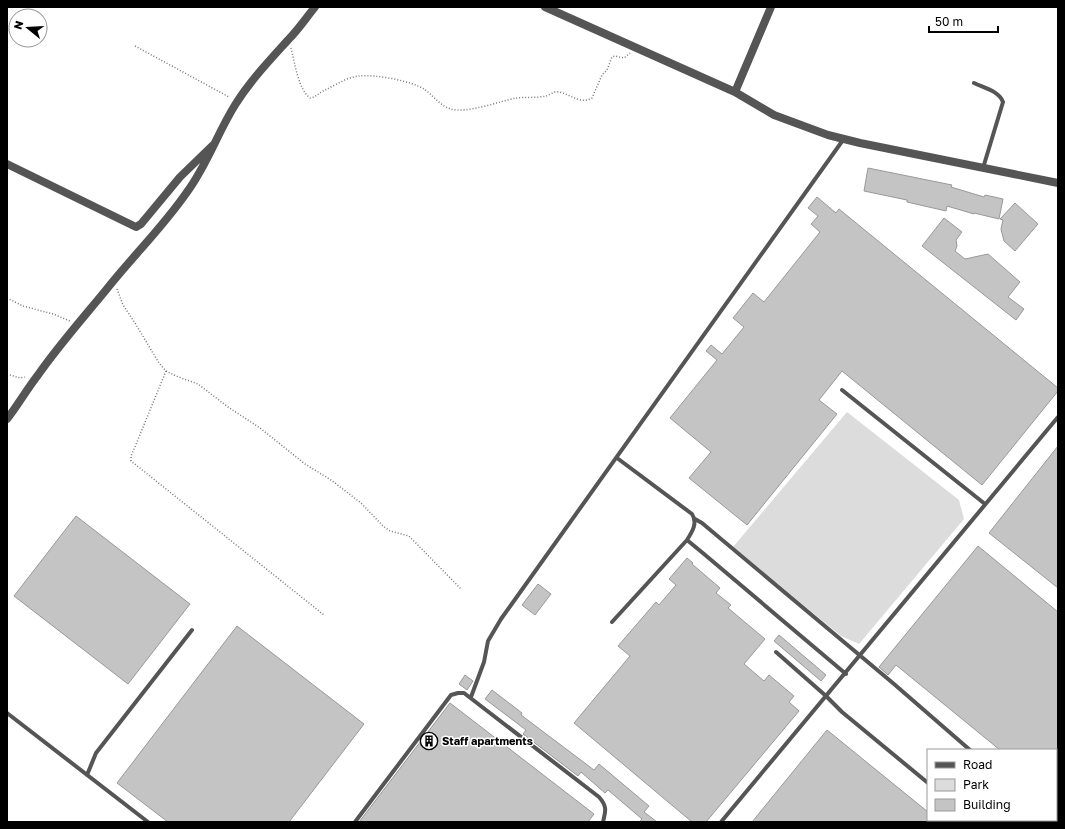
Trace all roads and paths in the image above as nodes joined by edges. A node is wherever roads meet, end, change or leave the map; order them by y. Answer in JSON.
{"nodes":[{"id":1,"x":315,"y":7,"type":"edge"},
{"id":2,"x":545,"y":7,"type":"edge"},
{"id":3,"x":771,"y":7,"type":"edge"},
{"id":4,"x":289,"y":39,"type":"junction"},
{"id":5,"x":135,"y":46,"type":"dead end"},
{"id":6,"x":636,"y":48,"type":"junction"},
{"id":7,"x":974,"y":83,"type":"dead end"},
{"id":8,"x":735,"y":92,"type":"junction"},
{"id":9,"x":235,"y":105,"type":"junction"},
{"id":10,"x":843,"y":140,"type":"junction"},
{"id":11,"x":214,"y":144,"type":"junction"},
{"id":12,"x":7,"y":164,"type":"edge"},
{"id":13,"x":982,"y":168,"type":"junction"},
{"id":14,"x":1058,"y":183,"type":"edge"},
{"id":15,"x":114,"y":280,"type":"junction"},
{"id":16,"x":7,"y":298,"type":"edge"},
{"id":17,"x":78,"y":324,"type":"junction"},
{"id":18,"x":166,"y":371,"type":"junction"},
{"id":19,"x":7,"y":374,"type":"edge"},
{"id":20,"x":37,"y":376,"type":"junction"},
{"id":21,"x":842,"y":390,"type":"dead end"},
{"id":22,"x":1058,"y":416,"type":"edge"},
{"id":23,"x":7,"y":419,"type":"edge"},
{"id":24,"x":617,"y":458,"type":"junction"},
{"id":25,"x":985,"y":504,"type":"junction"},
{"id":26,"x":695,"y":519,"type":"junction"},
{"id":27,"x":687,"y":540,"type":"junction"},
{"id":28,"x":461,"y":589,"type":"dead end"},
{"id":29,"x":324,"y":615,"type":"dead end"},
{"id":30,"x":612,"y":622,"type":"dead end"},
{"id":31,"x":192,"y":630,"type":"dead end"},
{"id":32,"x":776,"y":652,"type":"dead end"},
{"id":33,"x":859,"y":656,"type":"junction"},
{"id":34,"x":846,"y":674,"type":"junction"},
{"id":35,"x":826,"y":696,"type":"junction"},
{"id":36,"x":471,"y":697,"type":"junction"},
{"id":37,"x":7,"y":713,"type":"edge"},
{"id":38,"x":969,"y":749,"type":"edge"},
{"id":39,"x":87,"y":775,"type":"junction"},
{"id":40,"x":927,"y":782,"type":"edge"},
{"id":41,"x":148,"y":822,"type":"edge"},
{"id":42,"x":355,"y":822,"type":"edge"},
{"id":43,"x":603,"y":822,"type":"edge"},
{"id":44,"x":722,"y":822,"type":"edge"}],
"edges":[{"from":1,"to":4,"type":"street"},
{"from":2,"to":6,"type":"street"},
{"from":3,"to":8,"type":"street"},
{"from":4,"to":6,"type":"path"},
{"from":4,"to":9,"type":"street"},
{"from":5,"to":9,"type":"path"},
{"from":6,"to":8,"type":"street"},
{"from":7,"to":13,"type":"lane"},
{"from":8,"to":10,"type":"street"},
{"from":9,"to":11,"type":"street"},
{"from":10,"to":13,"type":"street"},
{"from":10,"to":24,"type":"lane"},
{"from":11,"to":12,"type":"street"},
{"from":11,"to":15,"type":"street"},
{"from":13,"to":14,"type":"street"},
{"from":15,"to":17,"type":"street"},
{"from":15,"to":18,"type":"path"},
{"from":16,"to":17,"type":"path"},
{"from":17,"to":20,"type":"street"},
{"from":18,"to":28,"type":"path"},
{"from":18,"to":29,"type":"path"},
{"from":19,"to":20,"type":"path"},
{"from":20,"to":23,"type":"street"},
{"from":21,"to":25,"type":"lane"},
{"from":22,"to":25,"type":"lane"},
{"from":24,"to":26,"type":"lane"},
{"from":24,"to":36,"type":"lane"},
{"from":25,"to":33,"type":"lane"},
{"from":26,"to":27,"type":"lane"},
{"from":26,"to":33,"type":"lane"},
{"from":27,"to":30,"type":"lane"},
{"from":27,"to":34,"type":"lane"},
{"from":31,"to":39,"type":"lane"},
{"from":32,"to":35,"type":"lane"},
{"from":33,"to":34,"type":"lane"},
{"from":33,"to":38,"type":"lane"},
{"from":34,"to":35,"type":"lane"},
{"from":35,"to":40,"type":"lane"},
{"from":35,"to":44,"type":"lane"},
{"from":36,"to":42,"type":"lane"},
{"from":36,"to":43,"type":"lane"},
{"from":37,"to":39,"type":"lane"},
{"from":39,"to":41,"type":"lane"}]}
